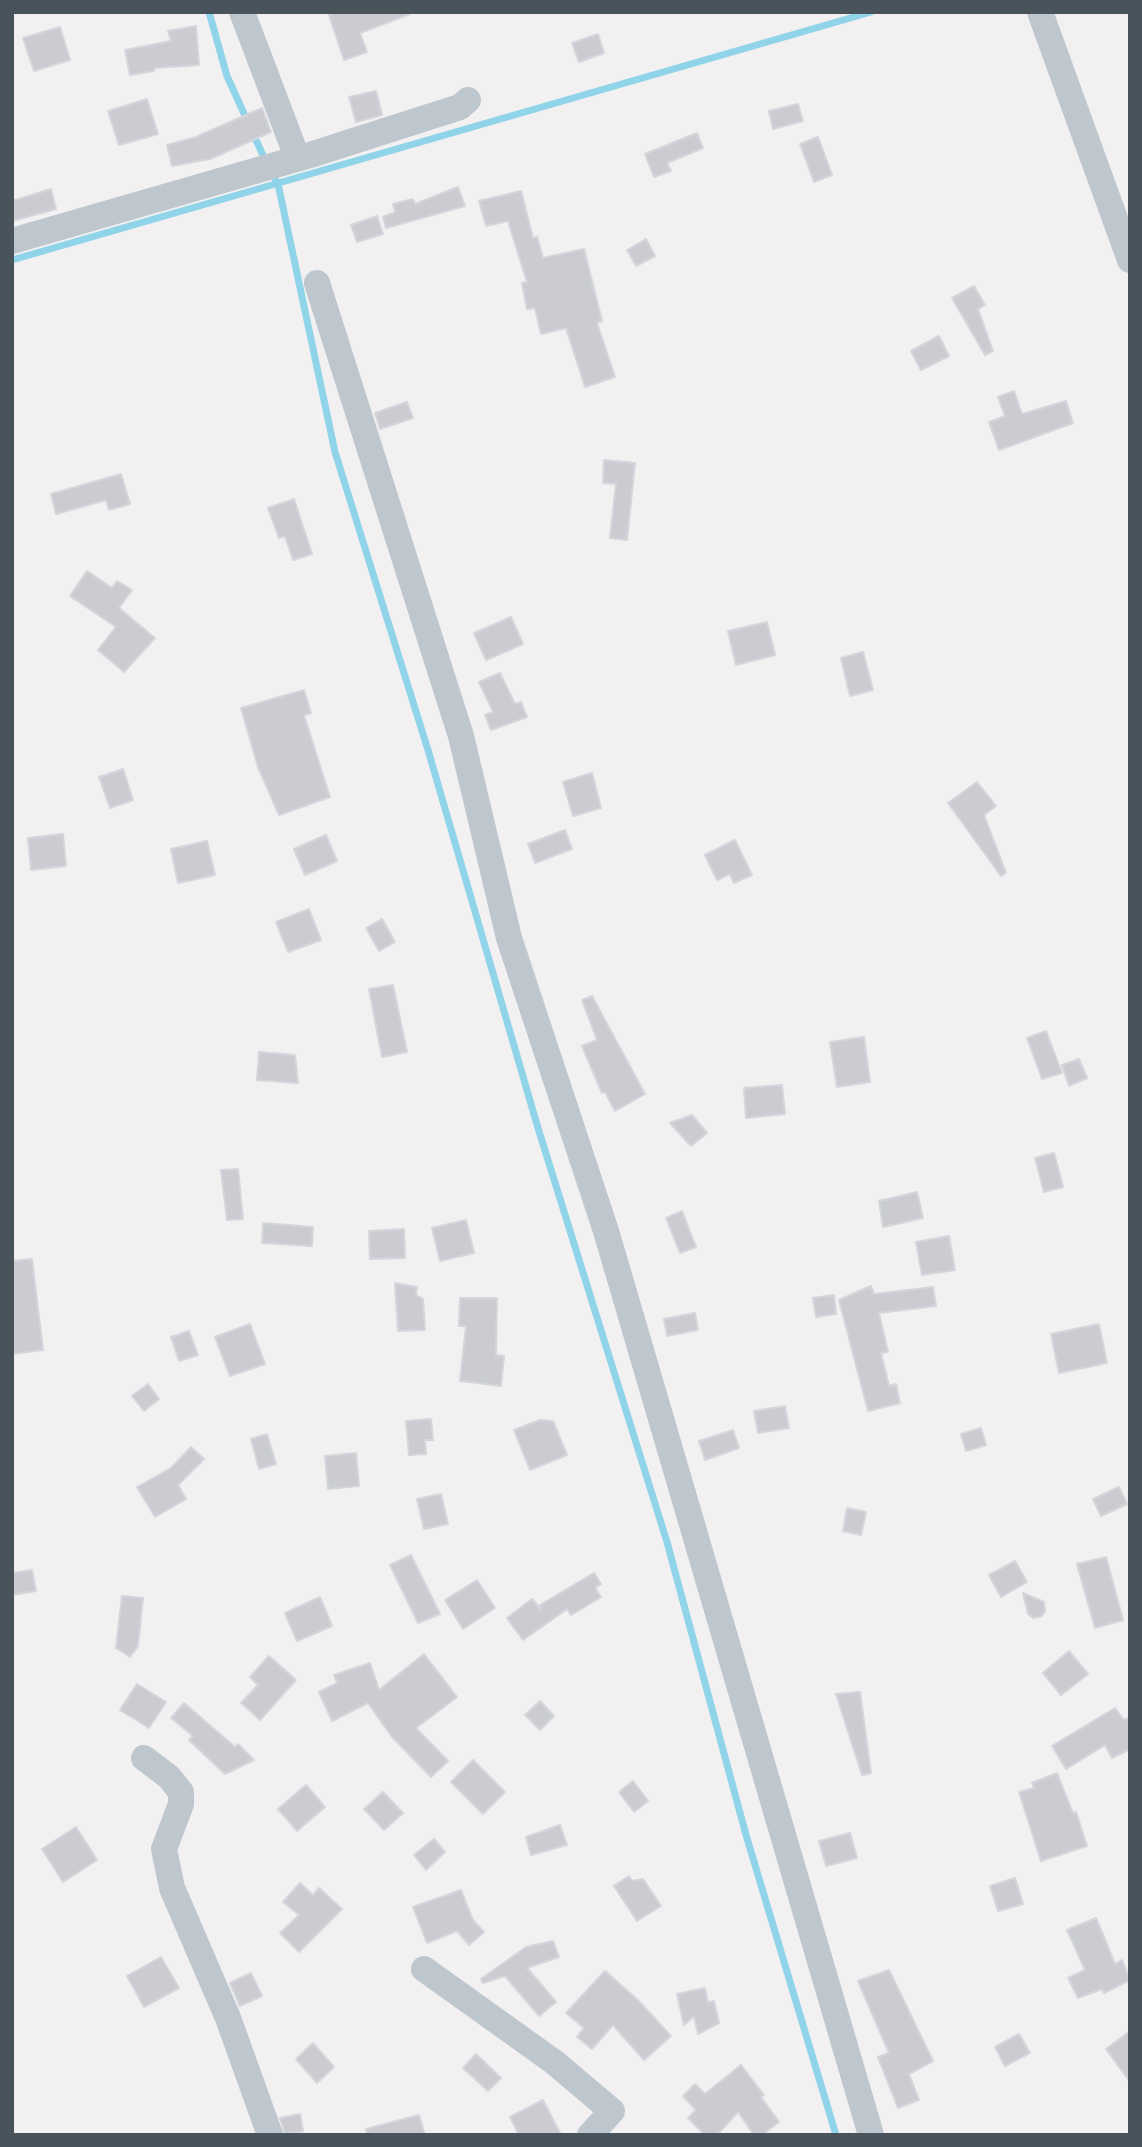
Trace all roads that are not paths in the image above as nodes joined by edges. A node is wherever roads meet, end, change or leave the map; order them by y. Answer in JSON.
{"nodes":[{"id":1,"x":242,"y":12,"type":"edge"},
{"id":2,"x":1040,"y":12,"type":"edge"},
{"id":3,"x":468,"y":100,"type":"dead end"},
{"id":4,"x":297,"y":157,"type":"junction"},
{"id":5,"x":12,"y":241,"type":"edge"},
{"id":6,"x":1130,"y":260,"type":"edge"},
{"id":7,"x":317,"y":283,"type":"dead end"},
{"id":8,"x":144,"y":1758,"type":"dead end"},
{"id":9,"x":424,"y":1969,"type":"dead end"},
{"id":10,"x":270,"y":2135,"type":"edge"},
{"id":11,"x":590,"y":2135,"type":"edge"},
{"id":12,"x":871,"y":2135,"type":"edge"}],
"edges":[{"from":1,"to":4,"type":"street"},
{"from":2,"to":6,"type":"street"},
{"from":3,"to":4,"type":"street"},
{"from":4,"to":5,"type":"street"},
{"from":7,"to":12,"type":"street"},
{"from":8,"to":10,"type":"street"},
{"from":9,"to":11,"type":"street"}]}
